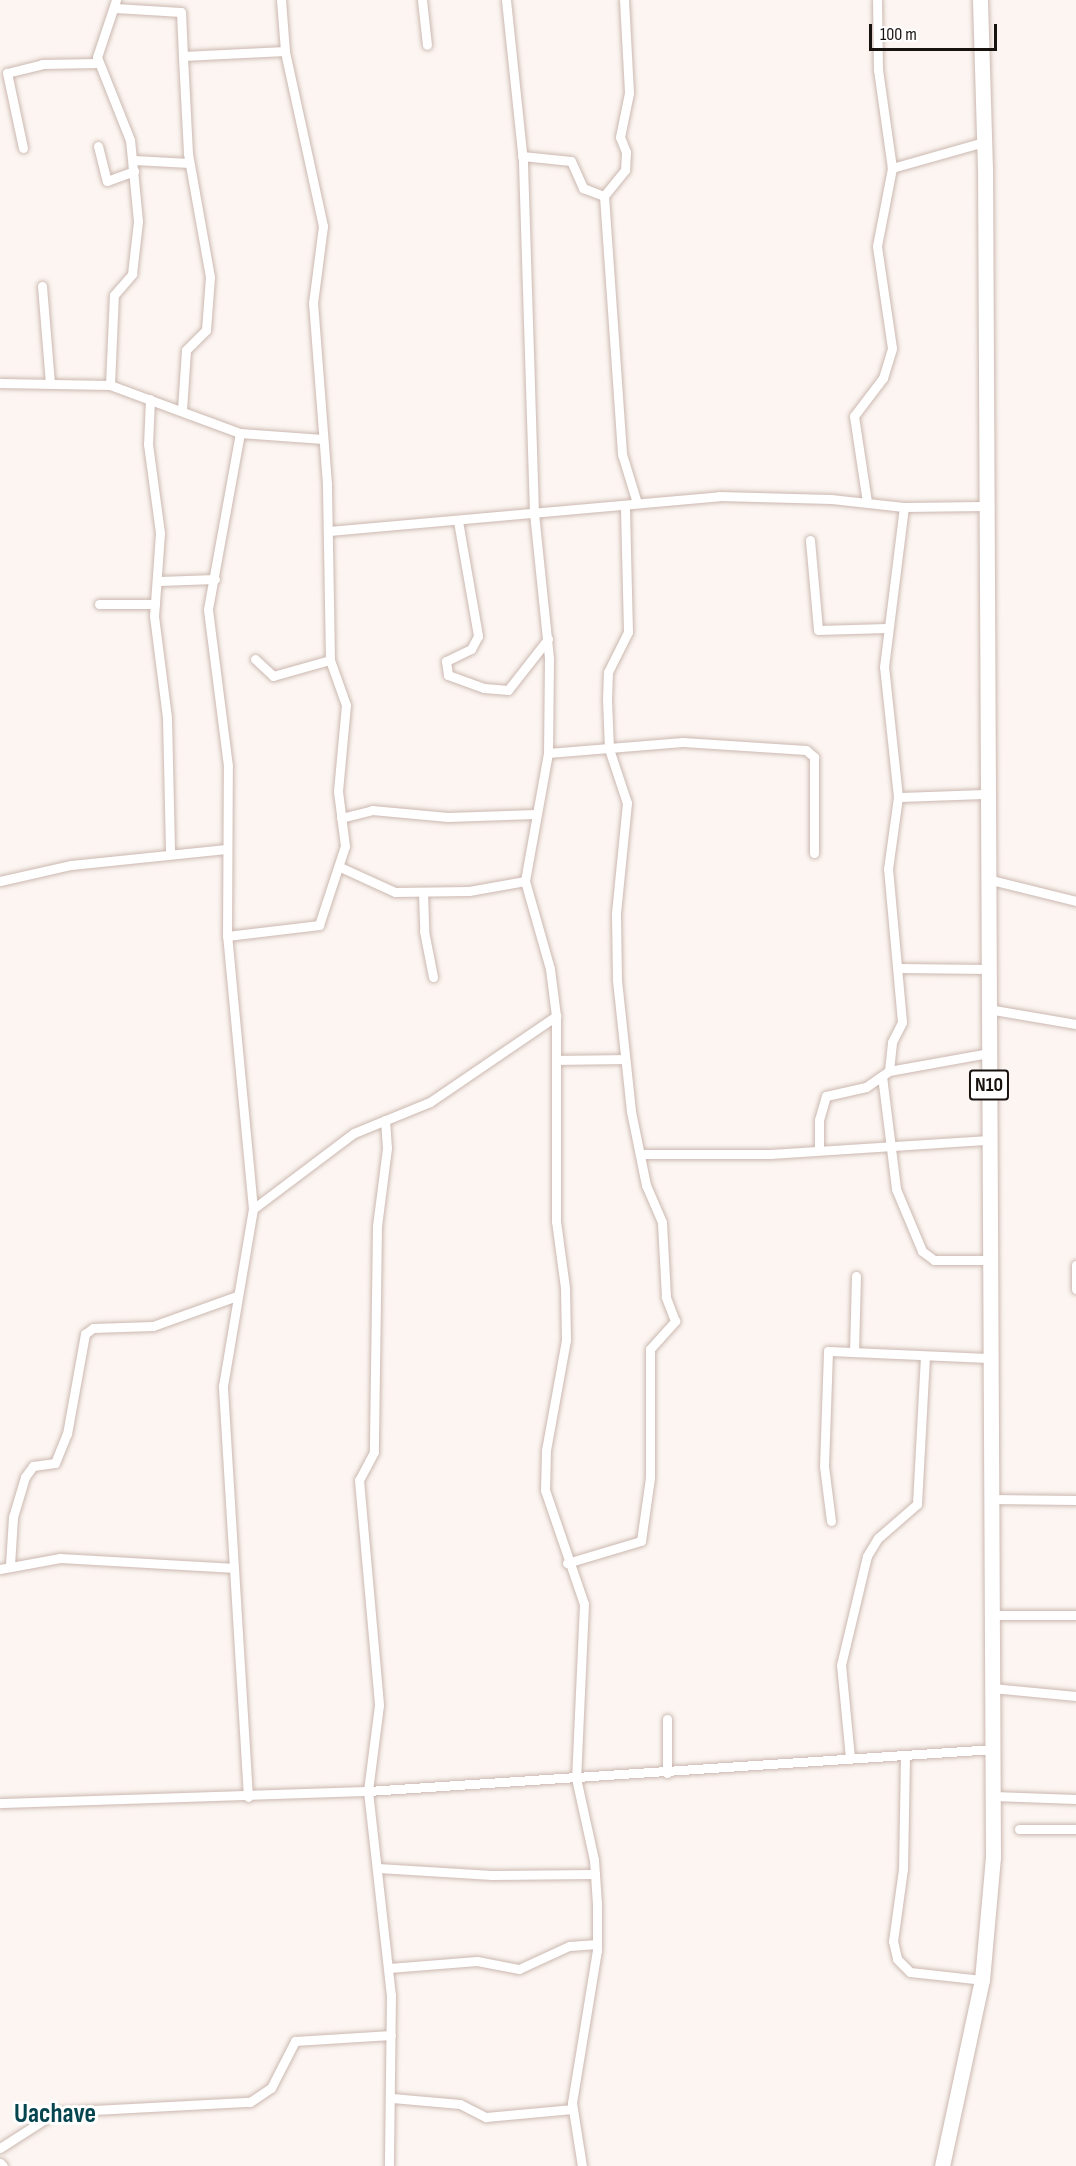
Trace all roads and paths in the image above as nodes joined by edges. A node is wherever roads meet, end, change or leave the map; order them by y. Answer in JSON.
{"nodes":[{"id":1,"x":183,"y":0,"type":"edge"},
{"id":2,"x":281,"y":0,"type":"edge"},
{"id":3,"x":422,"y":0,"type":"edge"},
{"id":4,"x":506,"y":0,"type":"edge"},
{"id":5,"x":624,"y":0,"type":"edge"},
{"id":6,"x":877,"y":0,"type":"edge"},
{"id":7,"x":980,"y":0,"type":"edge"},
{"id":8,"x":115,"y":4,"type":"edge"},
{"id":9,"x":181,"y":12,"type":"junction"},
{"id":10,"x":427,"y":45,"type":"dead end"},
{"id":11,"x":285,"y":51,"type":"junction"},
{"id":12,"x":183,"y":56,"type":"junction"},
{"id":13,"x":98,"y":63,"type":"junction"},
{"id":14,"x":984,"y":142,"type":"junction"},
{"id":15,"x":98,"y":146,"type":"dead end"},
{"id":16,"x":23,"y":148,"type":"dead end"},
{"id":17,"x":522,"y":156,"type":"junction"},
{"id":18,"x":134,"y":160,"type":"junction"},
{"id":19,"x":189,"y":163,"type":"junction"},
{"id":20,"x":892,"y":168,"type":"junction"},
{"id":21,"x":134,"y":171,"type":"junction"},
{"id":22,"x":604,"y":196,"type":"junction"},
{"id":23,"x":42,"y":286,"type":"dead end"},
{"id":24,"x":0,"y":383,"type":"edge"},
{"id":25,"x":50,"y":383,"type":"junction"},
{"id":26,"x":110,"y":386,"type":"junction"},
{"id":27,"x":150,"y":399,"type":"junction"},
{"id":28,"x":182,"y":410,"type":"junction"},
{"id":29,"x":240,"y":434,"type":"junction"},
{"id":30,"x":323,"y":439,"type":"junction"},
{"id":31,"x":867,"y":502,"type":"junction"},
{"id":32,"x":637,"y":503,"type":"junction"},
{"id":33,"x":626,"y":506,"type":"junction"},
{"id":34,"x":984,"y":506,"type":"junction"},
{"id":35,"x":904,"y":507,"type":"junction"},
{"id":36,"x":534,"y":513,"type":"junction"},
{"id":37,"x":458,"y":520,"type":"junction"},
{"id":38,"x":329,"y":531,"type":"junction"},
{"id":39,"x":810,"y":540,"type":"dead end"},
{"id":40,"x":215,"y":579,"type":"junction"},
{"id":41,"x":159,"y":581,"type":"junction"},
{"id":42,"x":99,"y":604,"type":"dead end"},
{"id":43,"x":155,"y":604,"type":"junction"},
{"id":44,"x":886,"y":628,"type":"junction"},
{"id":45,"x":548,"y":639,"type":"junction"},
{"id":46,"x":255,"y":659,"type":"dead end"},
{"id":47,"x":330,"y":660,"type":"junction"},
{"id":48,"x":609,"y":749,"type":"junction"},
{"id":49,"x":548,"y":753,"type":"junction"},
{"id":50,"x":986,"y":794,"type":"junction"},
{"id":51,"x":898,"y":797,"type":"junction"},
{"id":52,"x":535,"y":814,"type":"junction"},
{"id":53,"x":341,"y":818,"type":"junction"},
{"id":54,"x":226,"y":849,"type":"junction"},
{"id":55,"x":171,"y":853,"type":"junction"},
{"id":56,"x":814,"y":853,"type":"dead end"},
{"id":57,"x":340,"y":867,"type":"junction"},
{"id":58,"x":987,"y":879,"type":"junction"},
{"id":59,"x":0,"y":881,"type":"edge"},
{"id":60,"x":525,"y":881,"type":"junction"},
{"id":61,"x":423,"y":893,"type":"junction"},
{"id":62,"x":1076,"y":901,"type":"edge"},
{"id":63,"x":227,"y":936,"type":"junction"},
{"id":64,"x":898,"y":968,"type":"junction"},
{"id":65,"x":988,"y":969,"type":"junction"},
{"id":66,"x":433,"y":977,"type":"dead end"},
{"id":67,"x":988,"y":1009,"type":"junction"},
{"id":68,"x":556,"y":1016,"type":"junction"},
{"id":69,"x":1076,"y":1024,"type":"edge"},
{"id":70,"x":989,"y":1053,"type":"junction"},
{"id":71,"x":626,"y":1059,"type":"junction"},
{"id":72,"x":556,"y":1060,"type":"junction"},
{"id":73,"x":886,"y":1073,"type":"junction"},
{"id":74,"x":385,"y":1120,"type":"junction"},
{"id":75,"x":989,"y":1140,"type":"junction"},
{"id":76,"x":888,"y":1148,"type":"junction"},
{"id":77,"x":819,"y":1149,"type":"junction"},
{"id":78,"x":640,"y":1154,"type":"junction"},
{"id":79,"x":253,"y":1209,"type":"junction"},
{"id":80,"x":989,"y":1260,"type":"junction"},
{"id":81,"x":1076,"y":1265,"type":"edge"},
{"id":82,"x":856,"y":1276,"type":"dead end"},
{"id":83,"x":1076,"y":1289,"type":"edge"},
{"id":84,"x":237,"y":1296,"type":"junction"},
{"id":85,"x":854,"y":1352,"type":"junction"},
{"id":86,"x":925,"y":1356,"type":"junction"},
{"id":87,"x":989,"y":1358,"type":"junction"},
{"id":88,"x":990,"y":1499,"type":"junction"},
{"id":89,"x":1076,"y":1500,"type":"edge"},
{"id":90,"x":831,"y":1521,"type":"dead end"},
{"id":91,"x":567,"y":1563,"type":"junction"},
{"id":92,"x":10,"y":1565,"type":"junction"},
{"id":93,"x":231,"y":1568,"type":"junction"},
{"id":94,"x":0,"y":1569,"type":"edge"},
{"id":95,"x":991,"y":1615,"type":"junction"},
{"id":96,"x":1076,"y":1616,"type":"edge"},
{"id":97,"x":992,"y":1688,"type":"junction"},
{"id":98,"x":1076,"y":1696,"type":"edge"},
{"id":99,"x":667,"y":1719,"type":"dead end"},
{"id":100,"x":993,"y":1749,"type":"junction"},
{"id":101,"x":905,"y":1756,"type":"junction"},
{"id":102,"x":850,"y":1758,"type":"junction"},
{"id":103,"x":668,"y":1773,"type":"junction"},
{"id":104,"x":576,"y":1778,"type":"junction"},
{"id":105,"x":368,"y":1791,"type":"junction"},
{"id":106,"x":993,"y":1796,"type":"junction"},
{"id":107,"x":248,"y":1797,"type":"junction"},
{"id":108,"x":1076,"y":1799,"type":"edge"},
{"id":109,"x":0,"y":1803,"type":"edge"},
{"id":110,"x":1019,"y":1829,"type":"dead end"},
{"id":111,"x":1076,"y":1829,"type":"edge"},
{"id":112,"x":378,"y":1868,"type":"junction"},
{"id":113,"x":595,"y":1874,"type":"junction"},
{"id":114,"x":597,"y":1944,"type":"junction"},
{"id":115,"x":388,"y":1968,"type":"junction"},
{"id":116,"x":982,"y":1980,"type":"junction"},
{"id":117,"x":391,"y":2035,"type":"junction"},
{"id":118,"x":392,"y":2098,"type":"junction"},
{"id":119,"x":573,"y":2109,"type":"junction"},
{"id":120,"x":0,"y":2148,"type":"edge"},
{"id":121,"x":389,"y":2166,"type":"edge"},
{"id":122,"x":582,"y":2166,"type":"edge"},
{"id":123,"x":942,"y":2166,"type":"edge"}],
"edges":[{"from":1,"to":9,"type":"street"},
{"from":2,"to":11,"type":"street"},
{"from":3,"to":10,"type":"street"},
{"from":4,"to":17,"type":"street"},
{"from":5,"to":22,"type":"street"},
{"from":6,"to":20,"type":"street"},
{"from":7,"to":14,"type":"main road","number":"N10"},
{"from":8,"to":9,"type":"street"},
{"from":8,"to":13,"type":"street"},
{"from":9,"to":12,"type":"street"},
{"from":11,"to":12,"type":"street"},
{"from":11,"to":30,"type":"street"},
{"from":12,"to":19,"type":"street"},
{"from":13,"to":16,"type":"street"},
{"from":13,"to":18,"type":"street"},
{"from":14,"to":20,"type":"street"},
{"from":14,"to":34,"type":"main road","number":"N10"},
{"from":15,"to":21,"type":"street"},
{"from":17,"to":22,"type":"street"},
{"from":17,"to":36,"type":"street"},
{"from":18,"to":19,"type":"street"},
{"from":18,"to":21,"type":"street"},
{"from":19,"to":28,"type":"street"},
{"from":20,"to":31,"type":"street"},
{"from":21,"to":26,"type":"street"},
{"from":22,"to":32,"type":"street"},
{"from":23,"to":25,"type":"street"},
{"from":24,"to":25,"type":"street"},
{"from":25,"to":26,"type":"street"},
{"from":26,"to":27,"type":"street"},
{"from":27,"to":28,"type":"street"},
{"from":27,"to":41,"type":"street"},
{"from":28,"to":29,"type":"street"},
{"from":29,"to":30,"type":"street"},
{"from":29,"to":40,"type":"street"},
{"from":30,"to":38,"type":"street"},
{"from":31,"to":32,"type":"street"},
{"from":31,"to":35,"type":"street"},
{"from":32,"to":33,"type":"street"},
{"from":33,"to":36,"type":"street"},
{"from":33,"to":48,"type":"street"},
{"from":34,"to":35,"type":"street"},
{"from":34,"to":50,"type":"main road","number":"N10"},
{"from":35,"to":44,"type":"street"},
{"from":36,"to":37,"type":"street"},
{"from":36,"to":45,"type":"street"},
{"from":37,"to":38,"type":"street"},
{"from":37,"to":45,"type":"street"},
{"from":38,"to":47,"type":"street"},
{"from":39,"to":44,"type":"street"},
{"from":40,"to":41,"type":"street"},
{"from":40,"to":54,"type":"street"},
{"from":41,"to":43,"type":"street"},
{"from":42,"to":43,"type":"street"},
{"from":43,"to":55,"type":"street"},
{"from":44,"to":51,"type":"street"},
{"from":45,"to":49,"type":"street"},
{"from":46,"to":47,"type":"street"},
{"from":47,"to":53,"type":"street"},
{"from":48,"to":49,"type":"street"},
{"from":48,"to":56,"type":"street"},
{"from":48,"to":71,"type":"street"},
{"from":49,"to":52,"type":"street"},
{"from":50,"to":51,"type":"street"},
{"from":50,"to":58,"type":"main road","number":"N10"},
{"from":51,"to":64,"type":"street"},
{"from":52,"to":53,"type":"street"},
{"from":52,"to":60,"type":"street"},
{"from":53,"to":57,"type":"street"},
{"from":54,"to":55,"type":"street"},
{"from":54,"to":63,"type":"street"},
{"from":55,"to":59,"type":"street"},
{"from":57,"to":61,"type":"street"},
{"from":57,"to":63,"type":"street"},
{"from":58,"to":62,"type":"street"},
{"from":58,"to":65,"type":"main road","number":"N10"},
{"from":60,"to":61,"type":"street"},
{"from":60,"to":68,"type":"street"},
{"from":61,"to":66,"type":"street"},
{"from":63,"to":79,"type":"street"},
{"from":64,"to":65,"type":"street"},
{"from":64,"to":73,"type":"street"},
{"from":65,"to":67,"type":"main road","number":"N10"},
{"from":67,"to":69,"type":"street"},
{"from":67,"to":70,"type":"main road","number":"N10"},
{"from":68,"to":72,"type":"street"},
{"from":68,"to":74,"type":"street"},
{"from":70,"to":73,"type":"street"},
{"from":70,"to":75,"type":"main road","number":"N10"},
{"from":71,"to":72,"type":"street"},
{"from":71,"to":78,"type":"street"},
{"from":72,"to":91,"type":"street"},
{"from":73,"to":76,"type":"street"},
{"from":73,"to":77,"type":"street"},
{"from":74,"to":79,"type":"street"},
{"from":74,"to":105,"type":"street"},
{"from":75,"to":76,"type":"street"},
{"from":75,"to":80,"type":"main road","number":"N10"},
{"from":76,"to":77,"type":"street"},
{"from":76,"to":80,"type":"street"},
{"from":77,"to":78,"type":"street"},
{"from":78,"to":91,"type":"street"},
{"from":79,"to":84,"type":"street"},
{"from":80,"to":87,"type":"main road","number":"N10"},
{"from":81,"to":83,"type":"street"},
{"from":82,"to":85,"type":"street"},
{"from":84,"to":92,"type":"street"},
{"from":84,"to":93,"type":"street"},
{"from":85,"to":86,"type":"street"},
{"from":85,"to":90,"type":"street"},
{"from":86,"to":87,"type":"street"},
{"from":86,"to":102,"type":"street"},
{"from":87,"to":88,"type":"main road","number":"N10"},
{"from":88,"to":89,"type":"street"},
{"from":88,"to":95,"type":"main road","number":"N10"},
{"from":91,"to":104,"type":"street"},
{"from":92,"to":93,"type":"street"},
{"from":92,"to":94,"type":"street"},
{"from":93,"to":107,"type":"street"},
{"from":95,"to":96,"type":"street"},
{"from":95,"to":97,"type":"main road","number":"N10"},
{"from":97,"to":98,"type":"street"},
{"from":97,"to":100,"type":"main road","number":"N10"},
{"from":99,"to":103,"type":"street"},
{"from":100,"to":101,"type":"street"},
{"from":100,"to":106,"type":"main road","number":"N10"},
{"from":101,"to":102,"type":"street"},
{"from":101,"to":116,"type":"street"},
{"from":102,"to":103,"type":"street"},
{"from":103,"to":104,"type":"street"},
{"from":104,"to":105,"type":"street"},
{"from":104,"to":113,"type":"street"},
{"from":105,"to":107,"type":"street"},
{"from":105,"to":112,"type":"street"},
{"from":106,"to":108,"type":"street"},
{"from":106,"to":116,"type":"main road","number":"N10"},
{"from":107,"to":109,"type":"street"},
{"from":110,"to":111,"type":"street"},
{"from":112,"to":113,"type":"street"},
{"from":112,"to":115,"type":"street"},
{"from":113,"to":114,"type":"street"},
{"from":114,"to":115,"type":"street"},
{"from":114,"to":119,"type":"street"},
{"from":115,"to":117,"type":"street"},
{"from":116,"to":123,"type":"main road","number":"N10"},
{"from":117,"to":118,"type":"street"},
{"from":117,"to":120,"type":"street"},
{"from":118,"to":119,"type":"street"},
{"from":118,"to":121,"type":"street"},
{"from":119,"to":122,"type":"street"}]}
